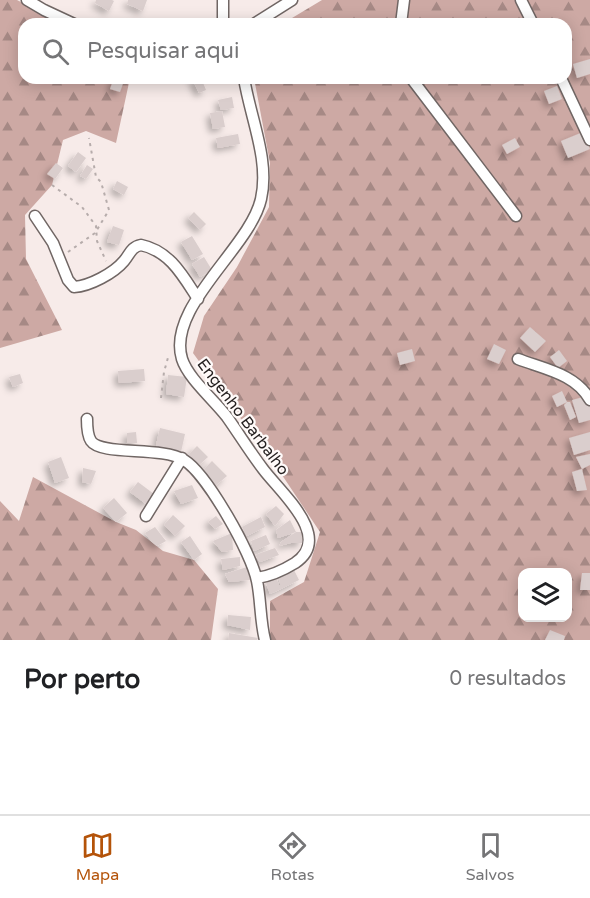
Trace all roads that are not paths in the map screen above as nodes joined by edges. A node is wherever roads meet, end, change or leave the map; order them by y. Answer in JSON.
{"nodes":[{"id":1,"x":27,"y":0,"type":"edge"},
{"id":2,"x":223,"y":0,"type":"edge"},
{"id":3,"x":292,"y":0,"type":"edge"},
{"id":4,"x":404,"y":0,"type":"edge"},
{"id":5,"x":521,"y":0,"type":"edge"},
{"id":6,"x":61,"y":18,"type":"edge"},
{"id":7,"x":223,"y":18,"type":"edge"},
{"id":8,"x":264,"y":18,"type":"edge"},
{"id":9,"x":402,"y":18,"type":"edge"},
{"id":10,"x":530,"y":18,"type":"edge"},
{"id":11,"x":245,"y":84,"type":"edge"},
{"id":12,"x":416,"y":84,"type":"edge"},
{"id":13,"x":564,"y":84,"type":"edge"},
{"id":14,"x":590,"y":140,"type":"edge"},
{"id":15,"x":35,"y":216,"type":"dead end"},
{"id":16,"x":516,"y":216,"type":"dead end"},
{"id":17,"x":198,"y":299,"type":"junction"},
{"id":18,"x":518,"y":359,"type":"dead end"},
{"id":19,"x":590,"y":399,"type":"edge"},
{"id":20,"x":87,"y":418,"type":"dead end"},
{"id":21,"x":182,"y":458,"type":"junction"},
{"id":22,"x":146,"y":516,"type":"dead end"},
{"id":23,"x":257,"y":578,"type":"junction"},
{"id":24,"x":265,"y":640,"type":"edge"}],
"edges":[{"from":1,"to":6,"type":"street"},
{"from":2,"to":7,"type":"street"},
{"from":3,"to":8,"type":"street"},
{"from":4,"to":9,"type":"street"},
{"from":5,"to":10,"type":"street"},
{"from":11,"to":17,"type":"street","name":"Engenho Barbalho"},
{"from":12,"to":16,"type":"street"},
{"from":13,"to":14,"type":"street"},
{"from":15,"to":17,"type":"street"},
{"from":17,"to":23,"type":"street","name":"Engenho Barbalho"},
{"from":18,"to":19,"type":"street"},
{"from":20,"to":21,"type":"street"},
{"from":21,"to":22,"type":"street"},
{"from":21,"to":23,"type":"street"},
{"from":23,"to":24,"type":"street"}]}
